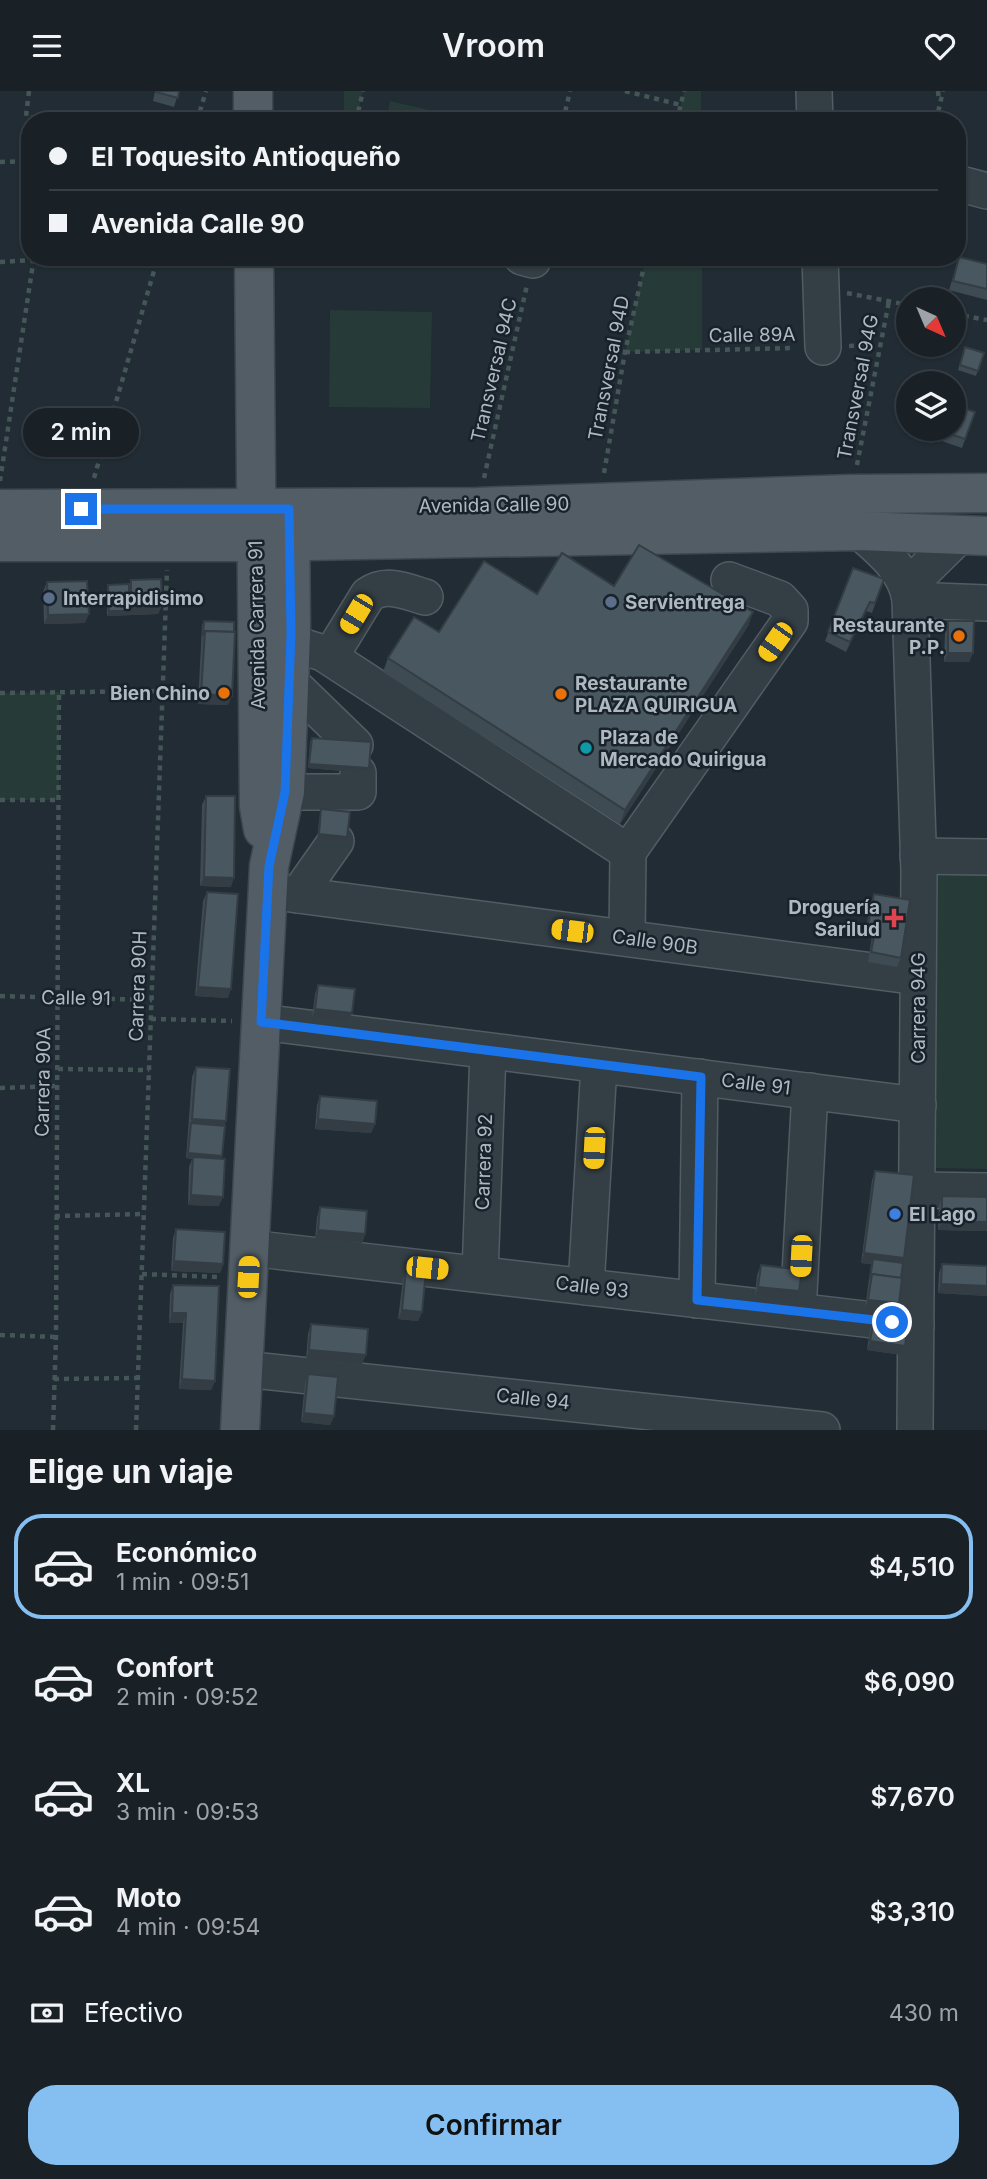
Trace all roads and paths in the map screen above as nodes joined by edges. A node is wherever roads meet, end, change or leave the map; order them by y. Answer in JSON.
{"nodes":[{"id":1,"x":29,"y":91,"type":"edge"},
{"id":2,"x":206,"y":91,"type":"edge"},
{"id":3,"x":253,"y":91,"type":"edge"},
{"id":4,"x":363,"y":91,"type":"edge"},
{"id":5,"x":570,"y":91,"type":"edge"},
{"id":6,"x":625,"y":91,"type":"edge"},
{"id":7,"x":684,"y":91,"type":"edge"},
{"id":8,"x":814,"y":91,"type":"edge"},
{"id":9,"x":940,"y":91,"type":"edge"},
{"id":10,"x":681,"y":104,"type":"junction"},
{"id":11,"x":26,"y":112,"type":"edge"},
{"id":12,"x":200,"y":112,"type":"edge"},
{"id":13,"x":253,"y":112,"type":"edge"},
{"id":14,"x":358,"y":112,"type":"edge"},
{"id":15,"x":566,"y":112,"type":"edge"},
{"id":16,"x":679,"y":112,"type":"edge"},
{"id":17,"x":815,"y":112,"type":"edge"},
{"id":18,"x":938,"y":112,"type":"edge"},
{"id":19,"x":21,"y":161,"type":"edge"},
{"id":20,"x":0,"y":162,"type":"edge"},
{"id":21,"x":966,"y":185,"type":"edge"},
{"id":22,"x":987,"y":191,"type":"edge"},
{"id":23,"x":21,"y":260,"type":"edge"},
{"id":24,"x":0,"y":262,"type":"edge"},
{"id":25,"x":32,"y":266,"type":"edge"},
{"id":26,"x":155,"y":266,"type":"edge"},
{"id":27,"x":255,"y":266,"type":"edge"},
{"id":28,"x":526,"y":266,"type":"edge"},
{"id":29,"x":644,"y":266,"type":"edge"},
{"id":30,"x":820,"y":273,"type":"edge"},
{"id":31,"x":889,"y":301,"type":"junction"},
{"id":32,"x":896,"y":302,"type":"edge"},
{"id":33,"x":966,"y":316,"type":"edge"},
{"id":34,"x":987,"y":320,"type":"edge"},
{"id":35,"x":880,"y":345,"type":"junction"},
{"id":36,"x":823,"y":347,"type":"junction"},
{"id":37,"x":625,"y":352,"type":"junction"},
{"id":38,"x":855,"y":477,"type":"dead end"},
{"id":39,"x":93,"y":481,"type":"dead end"},
{"id":40,"x":0,"y":482,"type":"edge"},
{"id":41,"x":601,"y":485,"type":"dead end"},
{"id":42,"x":482,"y":488,"type":"dead end"},
{"id":43,"x":987,"y":493,"type":"edge"},
{"id":44,"x":987,"y":507,"type":"edge"},
{"id":45,"x":0,"y":509,"type":"edge"},
{"id":46,"x":273,"y":526,"type":"junction"},
{"id":47,"x":859,"y":531,"type":"junction"},
{"id":48,"x":973,"y":535,"type":"edge"},
{"id":49,"x":362,"y":539,"type":"junction"},
{"id":50,"x":0,"y":542,"type":"edge"},
{"id":51,"x":168,"y":542,"type":"junction"},
{"id":52,"x":729,"y":580,"type":"dead end"},
{"id":53,"x":909,"y":593,"type":"junction"},
{"id":54,"x":425,"y":597,"type":"dead end"},
{"id":55,"x":987,"y":603,"type":"edge"},
{"id":56,"x":291,"y":638,"type":"junction"},
{"id":57,"x":348,"y":645,"type":"junction"},
{"id":58,"x":289,"y":681,"type":"junction"},
{"id":59,"x":162,"y":691,"type":"junction"},
{"id":60,"x":59,"y":692,"type":"junction"},
{"id":61,"x":0,"y":693,"type":"edge"},
{"id":62,"x":285,"y":792,"type":"junction"},
{"id":63,"x":351,"y":795,"type":"junction"},
{"id":64,"x":0,"y":800,"type":"edge"},
{"id":65,"x":59,"y":800,"type":"junction"},
{"id":66,"x":628,"y":852,"type":"junction"},
{"id":67,"x":918,"y":856,"type":"junction"},
{"id":68,"x":987,"y":857,"type":"edge"},
{"id":69,"x":278,"y":884,"type":"junction"},
{"id":70,"x":627,"y":938,"type":"junction"},
{"id":71,"x":918,"y":977,"type":"junction"},
{"id":72,"x":0,"y":996,"type":"edge"},
{"id":73,"x":57,"y":997,"type":"junction"},
{"id":74,"x":152,"y":1000,"type":"junction"},
{"id":75,"x":151,"y":1019,"type":"junction"},
{"id":76,"x":252,"y":1022,"type":"junction"},
{"id":77,"x":488,"y":1051,"type":"junction"},
{"id":78,"x":599,"y":1065,"type":"junction"},
{"id":79,"x":58,"y":1069,"type":"junction"},
{"id":80,"x":149,"y":1070,"type":"junction"},
{"id":81,"x":701,"y":1077,"type":"junction"},
{"id":82,"x":56,"y":1086,"type":"junction"},
{"id":83,"x":0,"y":1088,"type":"edge"},
{"id":84,"x":810,"y":1091,"type":"junction"},
{"id":85,"x":918,"y":1105,"type":"junction"},
{"id":86,"x":918,"y":1190,"type":"junction"},
{"id":87,"x":987,"y":1191,"type":"edge"},
{"id":88,"x":144,"y":1214,"type":"junction"},
{"id":89,"x":55,"y":1216,"type":"junction"},
{"id":90,"x":267,"y":1250,"type":"dead end"},
{"id":91,"x":142,"y":1274,"type":"junction"},
{"id":92,"x":480,"y":1274,"type":"junction"},
{"id":93,"x":226,"y":1277,"type":"edge"},
{"id":94,"x":586,"y":1286,"type":"junction"},
{"id":95,"x":697,"y":1300,"type":"junction"},
{"id":96,"x":797,"y":1311,"type":"junction"},
{"id":97,"x":916,"y":1325,"type":"junction"},
{"id":98,"x":0,"y":1335,"type":"edge"},
{"id":99,"x":56,"y":1337,"type":"junction"},
{"id":100,"x":243,"y":1369,"type":"junction"},
{"id":101,"x":138,"y":1378,"type":"junction"},
{"id":102,"x":54,"y":1379,"type":"junction"},
{"id":103,"x":52,"y":1430,"type":"edge"},
{"id":104,"x":136,"y":1430,"type":"edge"},
{"id":105,"x":240,"y":1430,"type":"edge"},
{"id":106,"x":822,"y":1430,"type":"edge"},
{"id":107,"x":915,"y":1430,"type":"edge"}],
"edges":[{"from":1,"to":11,"type":"path"},
{"from":2,"to":12,"type":"path"},
{"from":3,"to":13,"type":"main road"},
{"from":4,"to":14,"type":"path"},
{"from":5,"to":15,"type":"path"},
{"from":6,"to":10,"type":"path"},
{"from":7,"to":10,"type":"path"},
{"from":8,"to":17,"type":"street"},
{"from":9,"to":18,"type":"path"},
{"from":10,"to":16,"type":"path"},
{"from":19,"to":20,"type":"path"},
{"from":21,"to":22,"type":"street"},
{"from":23,"to":24,"type":"path"},
{"from":25,"to":40,"type":"path"},
{"from":26,"to":39,"type":"path"},
{"from":27,"to":46,"type":"main road","name":"Avenida Carrera 91"},
{"from":28,"to":42,"type":"path","name":"Transversal 94C"},
{"from":29,"to":37,"type":"path","name":"Transversal 94D"},
{"from":30,"to":31,"type":"path"},
{"from":30,"to":36,"type":"street"},
{"from":31,"to":32,"type":"path"},
{"from":31,"to":35,"type":"path","name":"Transversal 94G"},
{"from":33,"to":34,"type":"path"},
{"from":35,"to":36,"type":"path","name":"Calle 89A"},
{"from":35,"to":38,"type":"path","name":"Transversal 94G"},
{"from":36,"to":37,"type":"path","name":"Calle 89A"},
{"from":37,"to":41,"type":"path","name":"Transversal 94D"},
{"from":43,"to":46,"type":"main road","name":"Avenida Calle 90"},
{"from":44,"to":48,"type":"main road"},
{"from":45,"to":46,"type":"main road","name":"Avenida Calle 90"},
{"from":46,"to":49,"type":"main road","name":"Avenida Calle 90"},
{"from":46,"to":51,"type":"main road","name":"Avenida Calle 90"},
{"from":46,"to":56,"type":"main road","name":"Avenida Carrera 91"},
{"from":46,"to":69,"type":"main road","name":"Avenida Carrera 91"},
{"from":47,"to":48,"type":"main road","name":"Avenida Calle 90"},
{"from":47,"to":49,"type":"main road","name":"Avenida Calle 90"},
{"from":47,"to":53,"type":"street"},
{"from":48,"to":53,"type":"street"},
{"from":49,"to":56,"type":"main road"},
{"from":50,"to":51,"type":"main road","name":"Avenida Calle 90"},
{"from":51,"to":59,"type":"path","name":"Carrera 90H"},
{"from":52,"to":66,"type":"street"},
{"from":53,"to":55,"type":"street"},
{"from":53,"to":67,"type":"street","name":"Carrera 94G"},
{"from":54,"to":57,"type":"street"},
{"from":56,"to":57,"type":"street"},
{"from":56,"to":58,"type":"main road","name":"Avenida Carrera 91"},
{"from":57,"to":66,"type":"street"},
{"from":58,"to":62,"type":"main road","name":"Avenida Carrera 91"},
{"from":58,"to":63,"type":"street"},
{"from":59,"to":60,"type":"path"},
{"from":59,"to":74,"type":"path","name":"Carrera 90H"},
{"from":60,"to":61,"type":"path"},
{"from":60,"to":65,"type":"path","name":"Carrera 90A"},
{"from":62,"to":63,"type":"street"},
{"from":62,"to":69,"type":"main road","name":"Avenida Carrera 91"},
{"from":63,"to":69,"type":"street"},
{"from":64,"to":65,"type":"path"},
{"from":65,"to":73,"type":"path","name":"Carrera 90A"},
{"from":66,"to":70,"type":"street"},
{"from":67,"to":68,"type":"street"},
{"from":67,"to":71,"type":"street","name":"Carrera 94G"},
{"from":69,"to":70,"type":"street","name":"Calle 90B"},
{"from":69,"to":76,"type":"main road","name":"Avenida Carrera 91"},
{"from":70,"to":71,"type":"street","name":"Calle 90B"},
{"from":71,"to":85,"type":"street","name":"Carrera 94G"},
{"from":72,"to":73,"type":"path","name":"Calle 91"},
{"from":73,"to":74,"type":"path","name":"Calle 91"},
{"from":73,"to":79,"type":"path","name":"Carrera 90A"},
{"from":74,"to":75,"type":"path","name":"Carrera 90H"},
{"from":75,"to":76,"type":"path"},
{"from":75,"to":80,"type":"path","name":"Carrera 90H"},
{"from":76,"to":77,"type":"street","name":"Calle 91"},
{"from":76,"to":100,"type":"main road","name":"Avenida Carrera 91"},
{"from":77,"to":78,"type":"street","name":"Calle 91"},
{"from":77,"to":92,"type":"street","name":"Carrera 92"},
{"from":78,"to":81,"type":"street","name":"Calle 91"},
{"from":78,"to":94,"type":"street"},
{"from":79,"to":80,"type":"path"},
{"from":79,"to":82,"type":"path","name":"Carrera 90A"},
{"from":80,"to":88,"type":"path","name":"Carrera 90H"},
{"from":81,"to":84,"type":"street","name":"Calle 91"},
{"from":81,"to":95,"type":"street"},
{"from":82,"to":83,"type":"path"},
{"from":82,"to":89,"type":"path","name":"Carrera 90A"},
{"from":84,"to":85,"type":"street","name":"Calle 91"},
{"from":84,"to":96,"type":"street"},
{"from":85,"to":86,"type":"street","name":"Carrera 94G"},
{"from":86,"to":87,"type":"street"},
{"from":86,"to":97,"type":"street","name":"Carrera 94G"},
{"from":88,"to":89,"type":"path"},
{"from":88,"to":91,"type":"path","name":"Carrera 90H"},
{"from":89,"to":99,"type":"path","name":"Carrera 90A"},
{"from":90,"to":92,"type":"street","name":"Calle 93"},
{"from":91,"to":93,"type":"path"},
{"from":91,"to":101,"type":"path","name":"Carrera 90H"},
{"from":92,"to":94,"type":"street","name":"Calle 93"},
{"from":94,"to":95,"type":"street","name":"Calle 93"},
{"from":95,"to":96,"type":"street","name":"Calle 93"},
{"from":96,"to":97,"type":"street","name":"Calle 93"},
{"from":97,"to":107,"type":"street","name":"Carrera 94G"},
{"from":98,"to":99,"type":"path"},
{"from":99,"to":102,"type":"path","name":"Carrera 90A"},
{"from":100,"to":105,"type":"main road","name":"Avenida Carrera 91"},
{"from":100,"to":106,"type":"street","name":"Calle 94"},
{"from":101,"to":102,"type":"path"},
{"from":101,"to":104,"type":"path","name":"Carrera 90H"},
{"from":102,"to":103,"type":"path","name":"Carrera 90A"}]}
